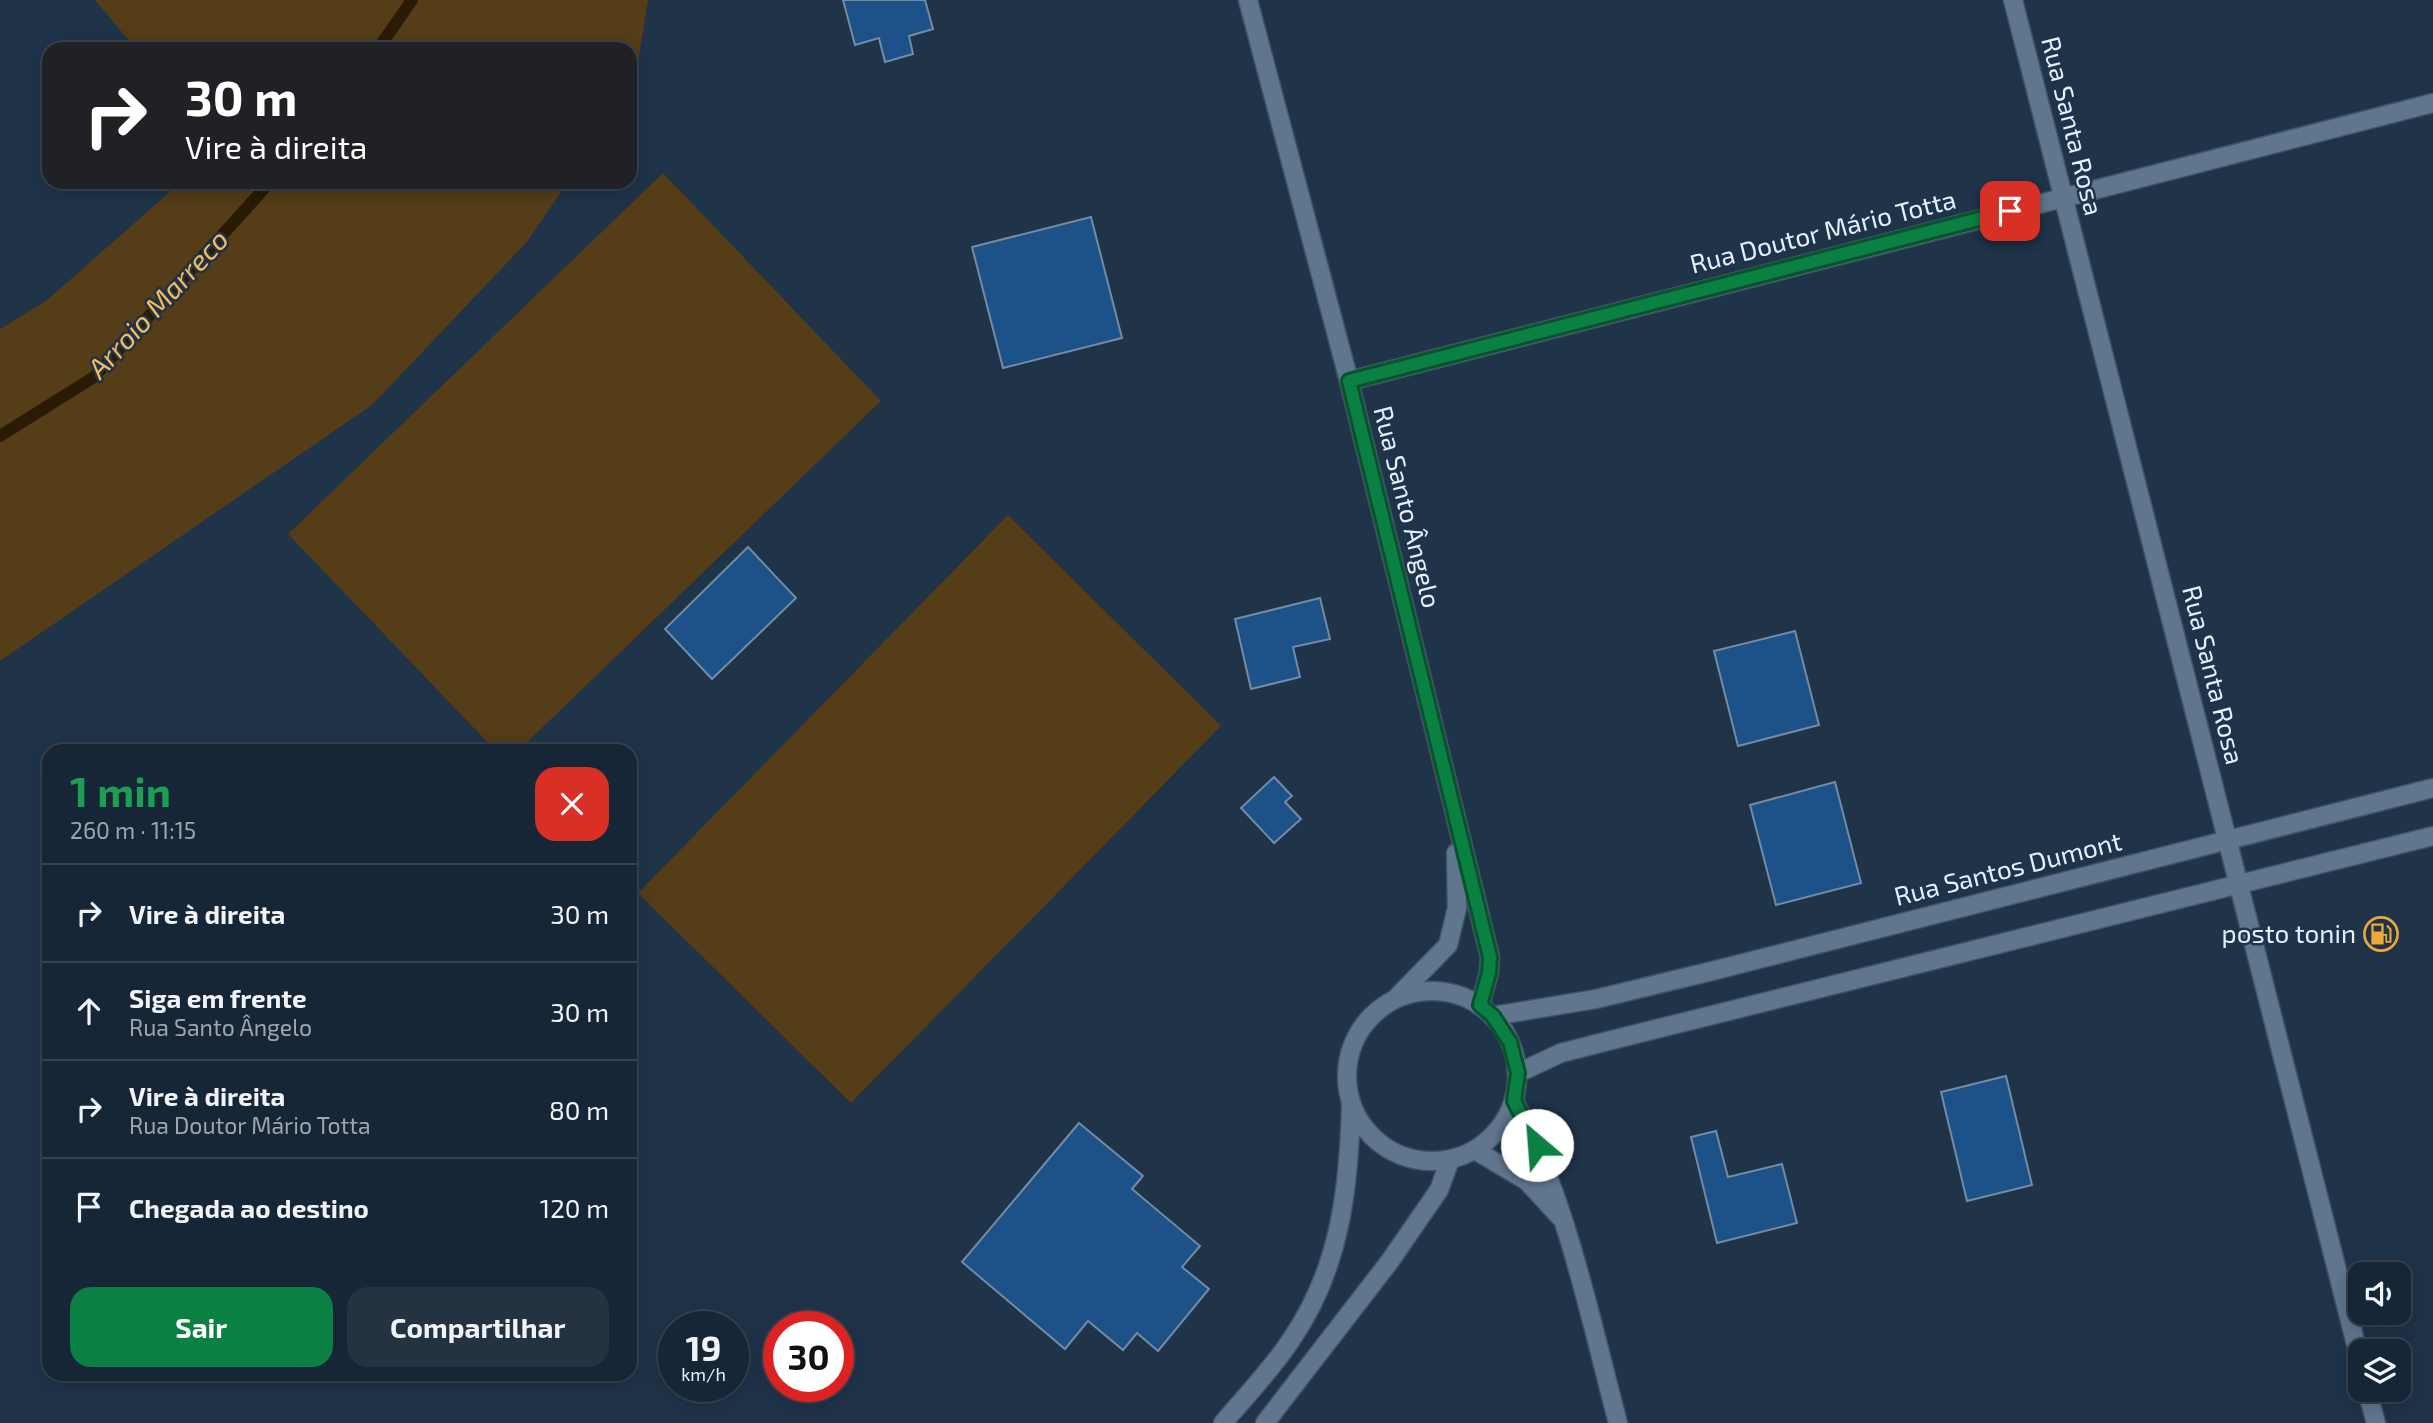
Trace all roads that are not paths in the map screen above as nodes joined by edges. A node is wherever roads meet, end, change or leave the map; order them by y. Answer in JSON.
{"nodes":[{"id":1,"x":1248,"y":0,"type":"edge"},
{"id":2,"x":2013,"y":0,"type":"edge"},
{"id":3,"x":2433,"y":103,"type":"edge"},
{"id":4,"x":2063,"y":197,"type":"junction"},
{"id":5,"x":1349,"y":381,"type":"junction"},
{"id":6,"x":2433,"y":788,"type":"edge"},
{"id":7,"x":1456,"y":825,"type":"junction"},
{"id":8,"x":2433,"y":836,"type":"edge"},
{"id":9,"x":2228,"y":840,"type":"junction"},
{"id":10,"x":2240,"y":885,"type":"junction"},
{"id":11,"x":1394,"y":1000,"type":"junction"},
{"id":12,"x":1486,"y":1010,"type":"junction"},
{"id":13,"x":1518,"y":1073,"type":"junction"},
{"id":14,"x":1514,"y":1101,"type":"junction"},
{"id":15,"x":1351,"y":1104,"type":"junction"},
{"id":16,"x":1475,"y":1150,"type":"junction"},
{"id":17,"x":1450,"y":1160,"type":"junction"},
{"id":18,"x":1564,"y":1222,"type":"junction"},
{"id":19,"x":2355,"y":1339,"type":"edge"},
{"id":20,"x":2370,"y":1402,"type":"edge"},
{"id":21,"x":1223,"y":1423,"type":"edge"},
{"id":22,"x":1265,"y":1423,"type":"edge"},
{"id":23,"x":1618,"y":1423,"type":"edge"},
{"id":24,"x":2375,"y":1423,"type":"edge"}],
"edges":[{"from":1,"to":5,"type":"street","name":"Rua Santo Ângelo"},
{"from":2,"to":4,"type":"street","name":"Rua Santa Rosa"},
{"from":3,"to":4,"type":"street","name":"Rua Doutor Mário Totta"},
{"from":4,"to":5,"type":"street","name":"Rua Doutor Mário Totta"},
{"from":4,"to":9,"type":"street","name":"Rua Santa Rosa"},
{"from":5,"to":7,"type":"street","name":"Rua Santo Ângelo"},
{"from":6,"to":9,"type":"street","name":"Rua Santos Dumont"},
{"from":7,"to":11,"type":"street"},
{"from":7,"to":12,"type":"street"},
{"from":8,"to":10,"type":"street"},
{"from":9,"to":10,"type":"street","name":"Rua Santa Rosa"},
{"from":9,"to":12,"type":"street","name":"Rua Santos Dumont"},
{"from":10,"to":13,"type":"street"},
{"from":10,"to":19,"type":"street","name":"Rua Santa Rosa"},
{"from":11,"to":12,"type":"street"},
{"from":11,"to":15,"type":"street"},
{"from":12,"to":13,"type":"street"},
{"from":13,"to":14,"type":"street"},
{"from":14,"to":16,"type":"street"},
{"from":14,"to":18,"type":"street"},
{"from":15,"to":17,"type":"street"},
{"from":15,"to":21,"type":"street"},
{"from":16,"to":17,"type":"street"},
{"from":16,"to":18,"type":"street"},
{"from":17,"to":22,"type":"street"},
{"from":18,"to":23,"type":"street"},
{"from":20,"to":24,"type":"street"}]}
